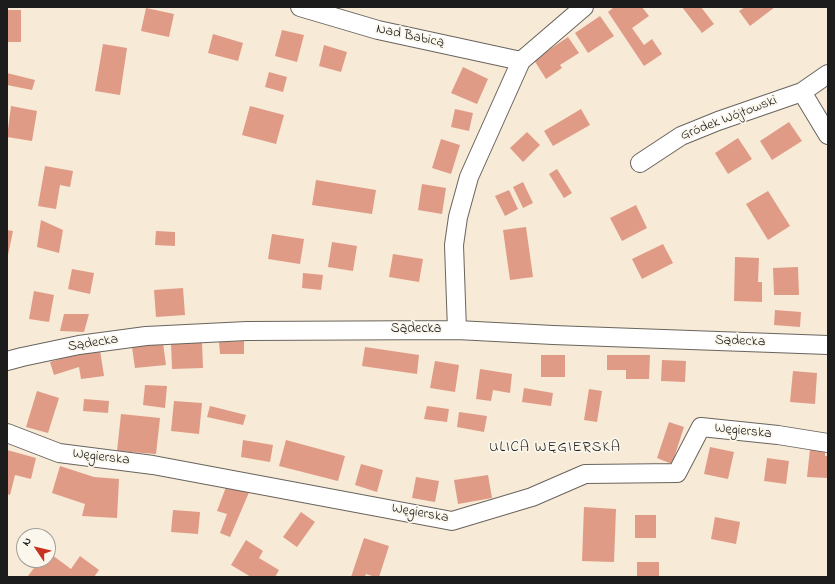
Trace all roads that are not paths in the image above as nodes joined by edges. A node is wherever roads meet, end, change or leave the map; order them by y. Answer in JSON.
{"nodes":[{"id":1,"x":300,"y":7,"type":"edge"},
{"id":2,"x":584,"y":7,"type":"edge"},
{"id":3,"x":521,"y":61,"type":"junction"},
{"id":4,"x":828,"y":74,"type":"edge"},
{"id":5,"x":802,"y":92,"type":"junction"},
{"id":6,"x":828,"y":135,"type":"edge"},
{"id":7,"x":640,"y":163,"type":"dead end"},
{"id":8,"x":457,"y":330,"type":"junction"},
{"id":9,"x":828,"y":346,"type":"edge"},
{"id":10,"x":7,"y":361,"type":"edge"},
{"id":11,"x":7,"y":433,"type":"edge"},
{"id":12,"x":828,"y":443,"type":"edge"}],
"edges":[{"from":1,"to":3,"type":"street","name":"Nad Babicą"},
{"from":2,"to":3,"type":"street"},
{"from":3,"to":8,"type":"street"},
{"from":4,"to":5,"type":"street","name":"Gródek Wójtowski"},
{"from":5,"to":6,"type":"street"},
{"from":5,"to":7,"type":"street","name":"Gródek Wójtowski"},
{"from":8,"to":9,"type":"street","name":"Sądecka"},
{"from":8,"to":10,"type":"street","name":"Sądecka"},
{"from":11,"to":12,"type":"street","name":"Węgierska"}]}
